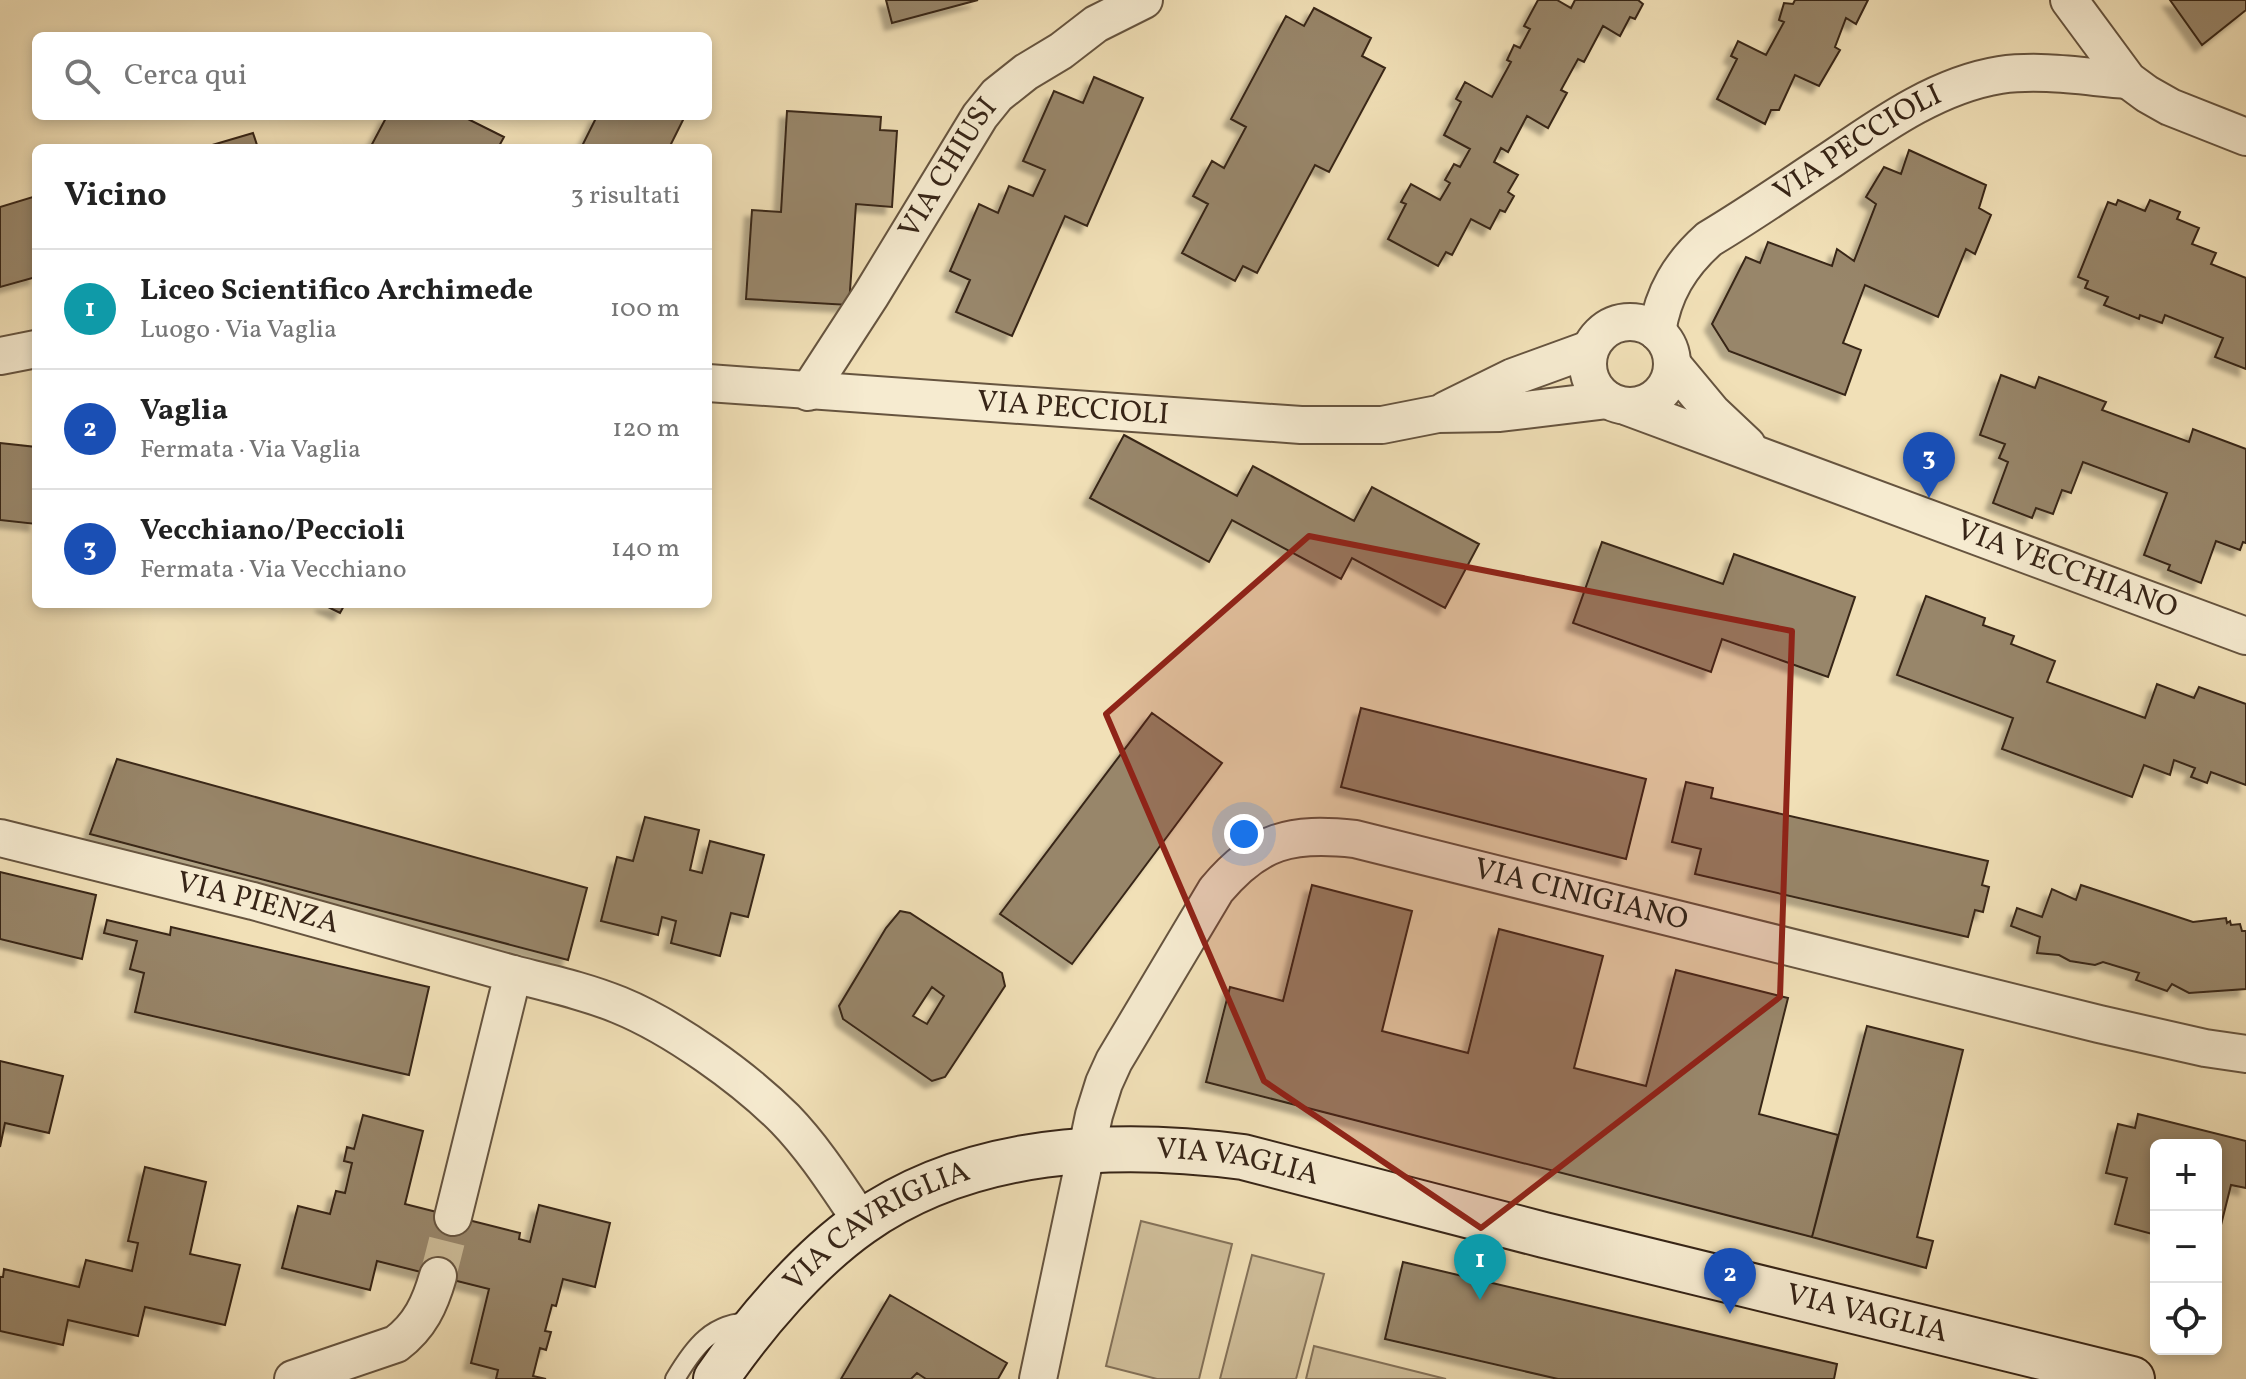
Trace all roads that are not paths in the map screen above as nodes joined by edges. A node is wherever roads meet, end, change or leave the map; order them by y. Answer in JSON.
{"nodes":[{"id":1,"x":1144,"y":0,"type":"edge"},
{"id":2,"x":2069,"y":0,"type":"edge"},
{"id":3,"x":2128,"y":80,"type":"junction"},
{"id":4,"x":2246,"y":137,"type":"edge"},
{"id":5,"x":1665,"y":348,"type":"junction"},
{"id":6,"x":1590,"y":349,"type":"junction"},
{"id":7,"x":32,"y":350,"type":"edge"},
{"id":8,"x":0,"y":356,"type":"edge"},
{"id":9,"x":712,"y":383,"type":"edge"},
{"id":10,"x":808,"y":392,"type":"junction"},
{"id":11,"x":1618,"y":404,"type":"junction"},
{"id":12,"x":1438,"y":414,"type":"junction"},
{"id":13,"x":1754,"y":452,"type":"junction"},
{"id":14,"x":2246,"y":636,"type":"edge"},
{"id":15,"x":0,"y":838,"type":"edge"},
{"id":16,"x":513,"y":974,"type":"junction"},
{"id":17,"x":2246,"y":1054,"type":"edge"},
{"id":18,"x":1086,"y":1151,"type":"junction"},
{"id":19,"x":453,"y":1217,"type":"tunnel mouth"},
{"id":20,"x":862,"y":1222,"type":"junction"},
{"id":21,"x":438,"y":1276,"type":"tunnel mouth"},
{"id":22,"x":759,"y":1322,"type":"junction"},
{"id":23,"x":293,"y":1379,"type":"edge"},
{"id":24,"x":675,"y":1379,"type":"edge"},
{"id":25,"x":716,"y":1379,"type":"edge"},
{"id":26,"x":1038,"y":1379,"type":"edge"},
{"id":27,"x":2132,"y":1379,"type":"edge"}],
"edges":[{"from":1,"to":10,"type":"street","name":"VIA CHIUSI"},
{"from":2,"to":3,"type":"street"},
{"from":3,"to":4,"type":"street"},
{"from":3,"to":5,"type":"street","name":"VIA PECCIOLI"},
{"from":5,"to":6,"type":"street"},
{"from":5,"to":11,"type":"street"},
{"from":5,"to":13,"type":"street","name":"VIA VECCHIANO"},
{"from":6,"to":11,"type":"street"},
{"from":6,"to":12,"type":"street","name":"VIA PECCIOLI"},
{"from":7,"to":8,"type":"street"},
{"from":9,"to":10,"type":"street","name":"VIA PECCIOLI"},
{"from":10,"to":12,"type":"street","name":"VIA PECCIOLI"},
{"from":11,"to":12,"type":"street","name":"VIA PECCIOLI"},
{"from":11,"to":13,"type":"street","name":"VIA VECCHIANO"},
{"from":13,"to":14,"type":"street","name":"VIA VECCHIANO"},
{"from":15,"to":16,"type":"street","name":"VIA PIENZA"},
{"from":16,"to":19,"type":"street"},
{"from":16,"to":20,"type":"street","name":"VIA PIENZA"},
{"from":17,"to":18,"type":"street","name":"VIA CINIGIANO"},
{"from":18,"to":20,"type":"street","name":"VIA CAVRIGLIA"},
{"from":18,"to":26,"type":"street","name":"VIA CINIGIANO"},
{"from":18,"to":27,"type":"street","name":"VIA VAGLIA"},
{"from":20,"to":22,"type":"street","name":"VIA CAVRIGLIA"},
{"from":21,"to":23,"type":"street"},
{"from":22,"to":24,"type":"lane"},
{"from":22,"to":25,"type":"street","name":"VIA CAVRIGLIA"}]}
